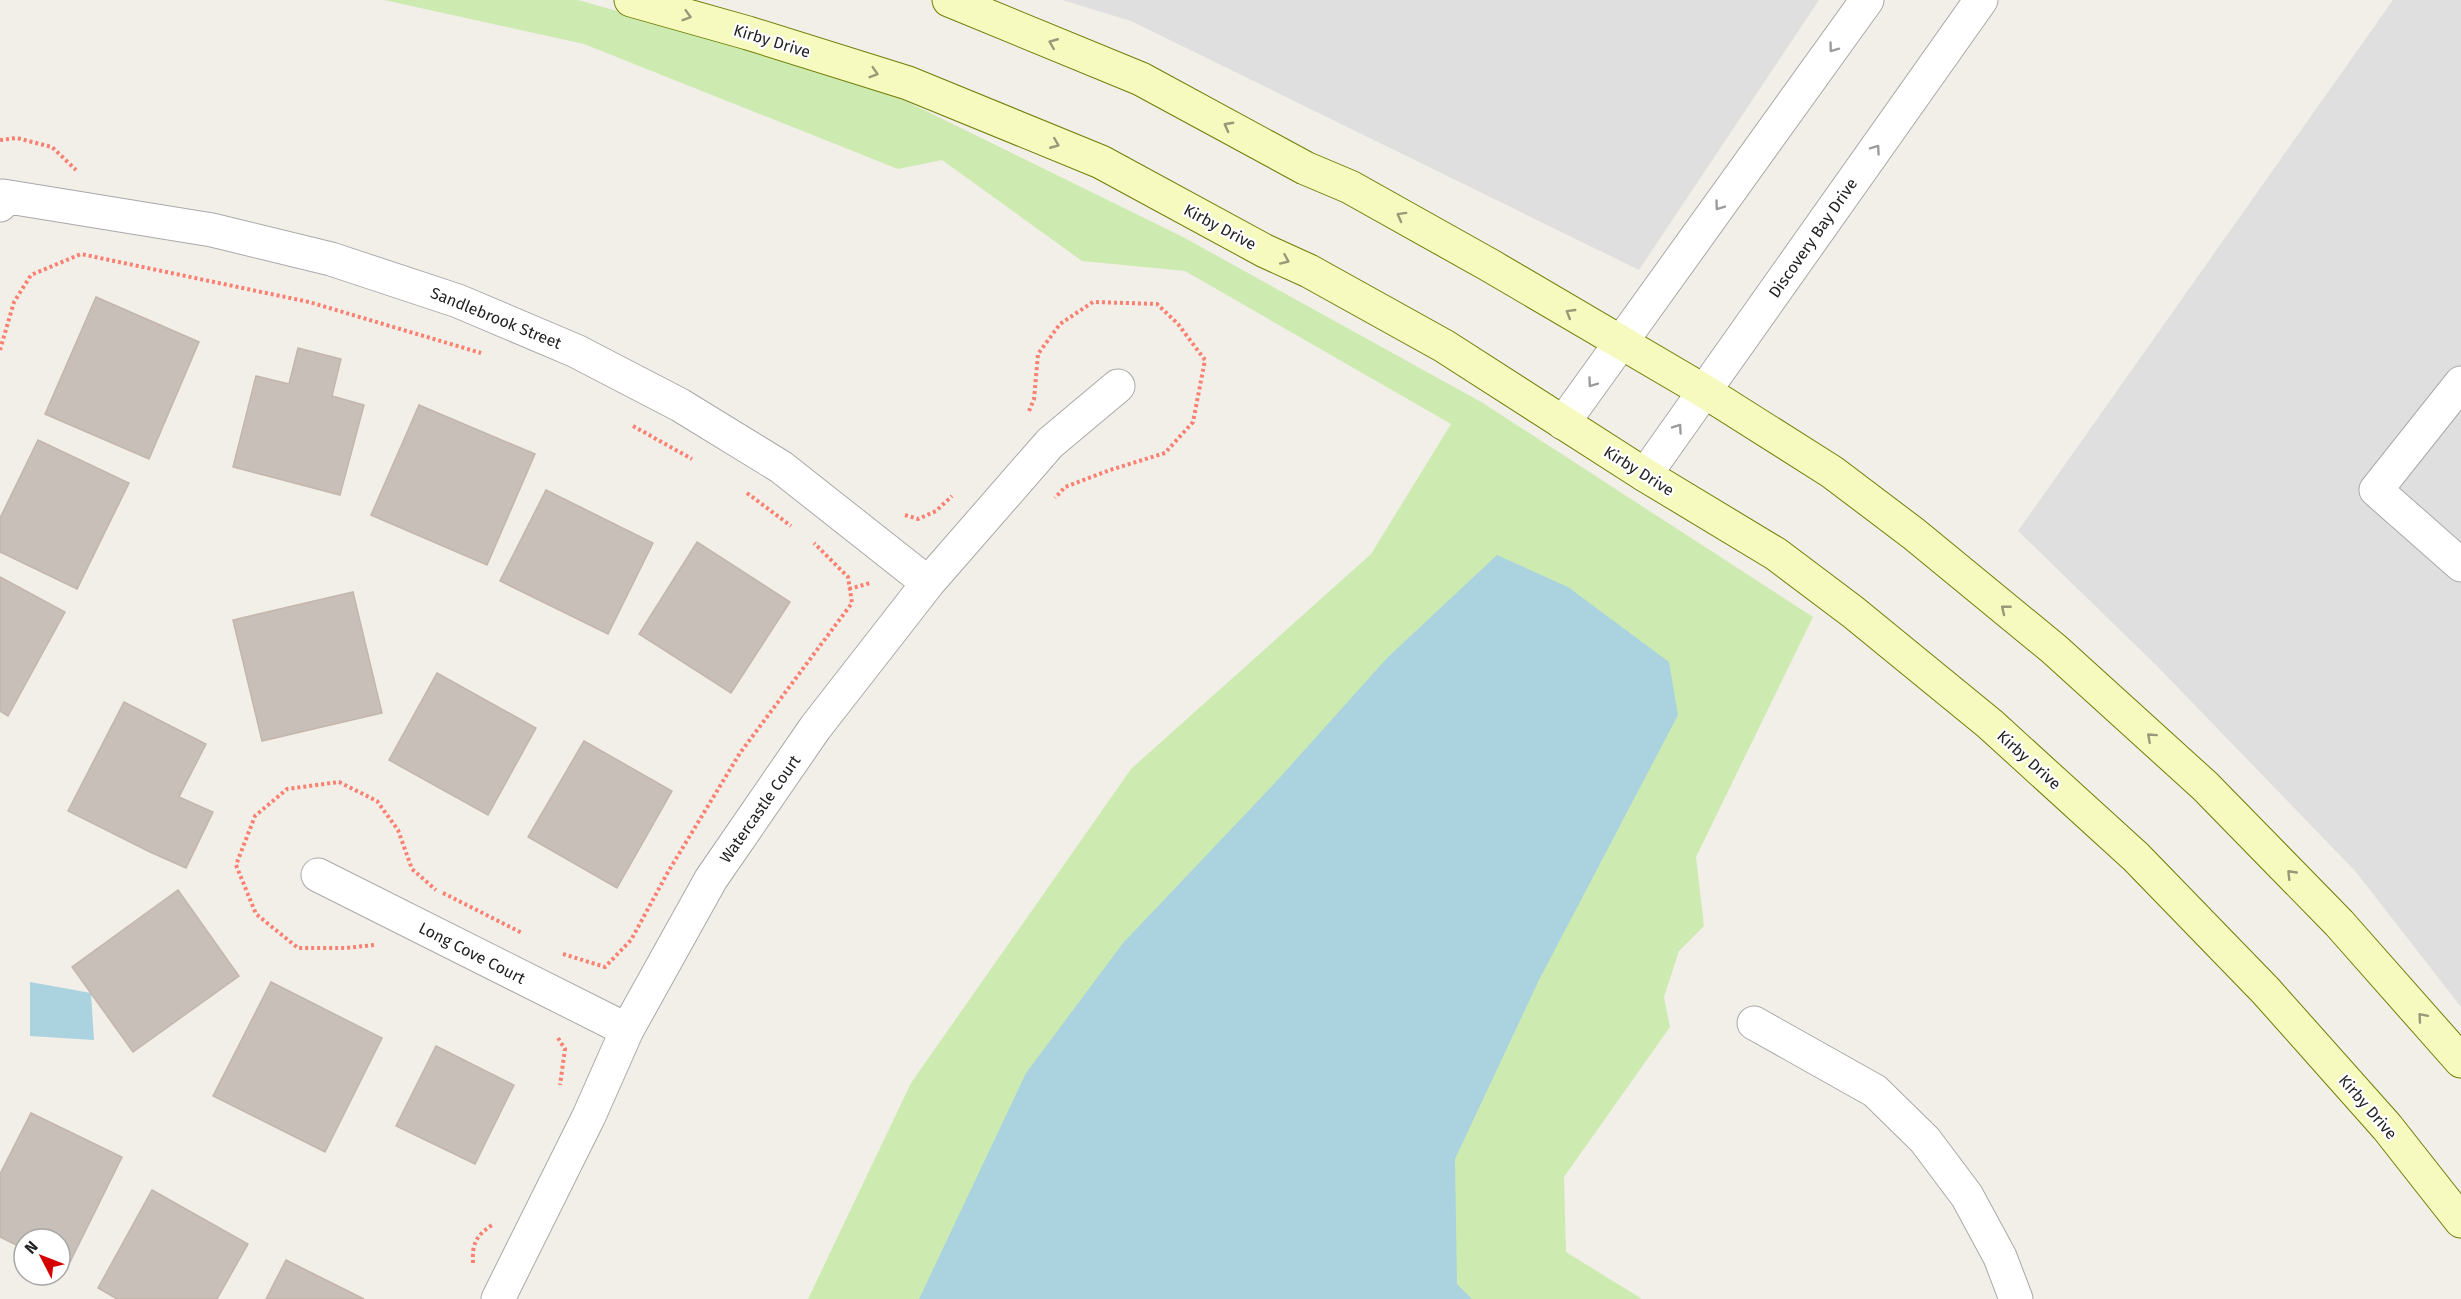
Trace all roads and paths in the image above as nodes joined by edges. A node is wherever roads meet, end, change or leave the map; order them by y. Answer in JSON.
{"nodes":[{"id":1,"x":631,"y":0,"type":"edge"},
{"id":2,"x":949,"y":0,"type":"edge"},
{"id":3,"x":1867,"y":0,"type":"edge"},
{"id":4,"x":1981,"y":0,"type":"edge"},
{"id":5,"x":0,"y":140,"type":"edge"},
{"id":6,"x":79,"y":173,"type":"dead end"},
{"id":7,"x":1,"y":201,"type":"edge"},
{"id":8,"x":1621,"y":343,"type":"junction"},
{"id":9,"x":0,"y":350,"type":"edge"},
{"id":10,"x":485,"y":355,"type":"dead end"},
{"id":11,"x":2461,"y":383,"type":"edge"},
{"id":12,"x":1118,"y":386,"type":"dead end"},
{"id":13,"x":1704,"y":391,"type":"junction"},
{"id":14,"x":1026,"y":418,"type":"dead end"},
{"id":15,"x":630,"y":423,"type":"dead end"},
{"id":16,"x":1563,"y":423,"type":"junction"},
{"id":17,"x":699,"y":463,"type":"dead end"},
{"id":18,"x":1645,"y":476,"type":"junction"},
{"id":19,"x":739,"y":486,"type":"dead end"},
{"id":20,"x":957,"y":490,"type":"dead end"},
{"id":21,"x":1050,"y":503,"type":"dead end"},
{"id":22,"x":901,"y":514,"type":"dead end"},
{"id":23,"x":794,"y":528,"type":"dead end"},
{"id":24,"x":812,"y":541,"type":"dead end"},
{"id":25,"x":2461,"y":565,"type":"edge"},
{"id":26,"x":928,"y":583,"type":"junction"},
{"id":27,"x":318,"y":875,"type":"dead end"},
{"id":28,"x":528,"y":936,"type":"dead end"},
{"id":29,"x":376,"y":945,"type":"dead end"},
{"id":30,"x":558,"y":952,"type":"dead end"},
{"id":31,"x":1754,"y":1023,"type":"dead end"},
{"id":32,"x":627,"y":1030,"type":"junction"},
{"id":33,"x":555,"y":1033,"type":"dead end"},
{"id":34,"x":2461,"y":1061,"type":"edge"},
{"id":35,"x":559,"y":1095,"type":"dead end"},
{"id":36,"x":499,"y":1221,"type":"dead end"},
{"id":37,"x":2461,"y":1221,"type":"edge"},
{"id":38,"x":473,"y":1269,"type":"dead end"},
{"id":39,"x":498,"y":1299,"type":"edge"},
{"id":40,"x":2016,"y":1299,"type":"edge"}],
"edges":[{"from":1,"to":16,"type":"main road","name":"Kirby Drive","one_way":true},
{"from":8,"to":2,"type":"main road","one_way":true},
{"from":3,"to":8,"type":"street","one_way":true},
{"from":13,"to":4,"type":"street","name":"Discovery Bay Drive","one_way":true},
{"from":5,"to":6,"type":"path"},
{"from":7,"to":26,"type":"street","name":"Sandlebrook Street"},
{"from":8,"to":13,"type":"main road"},
{"from":8,"to":16,"type":"street","one_way":true},
{"from":9,"to":10,"type":"path"},
{"from":11,"to":25,"type":"street"},
{"from":12,"to":26,"type":"street","name":"Watercastle Court"},
{"from":18,"to":13,"type":"street","name":"Discovery Bay Drive","one_way":true},
{"from":34,"to":13,"type":"main road","one_way":true},
{"from":14,"to":21,"type":"path"},
{"from":15,"to":17,"type":"path"},
{"from":16,"to":18,"type":"main road","name":"Kirby Drive"},
{"from":18,"to":37,"type":"main road","name":"Kirby Drive"},
{"from":19,"to":23,"type":"path"},
{"from":20,"to":22,"type":"path"},
{"from":24,"to":30,"type":"path"},
{"from":26,"to":32,"type":"street","name":"Watercastle Court"},
{"from":27,"to":32,"type":"street","name":"Long Cove Court"},
{"from":28,"to":29,"type":"path"},
{"from":31,"to":40,"type":"street"},
{"from":32,"to":39,"type":"street","name":"Watercastle Court"},
{"from":33,"to":35,"type":"path"},
{"from":36,"to":38,"type":"path"}]}
